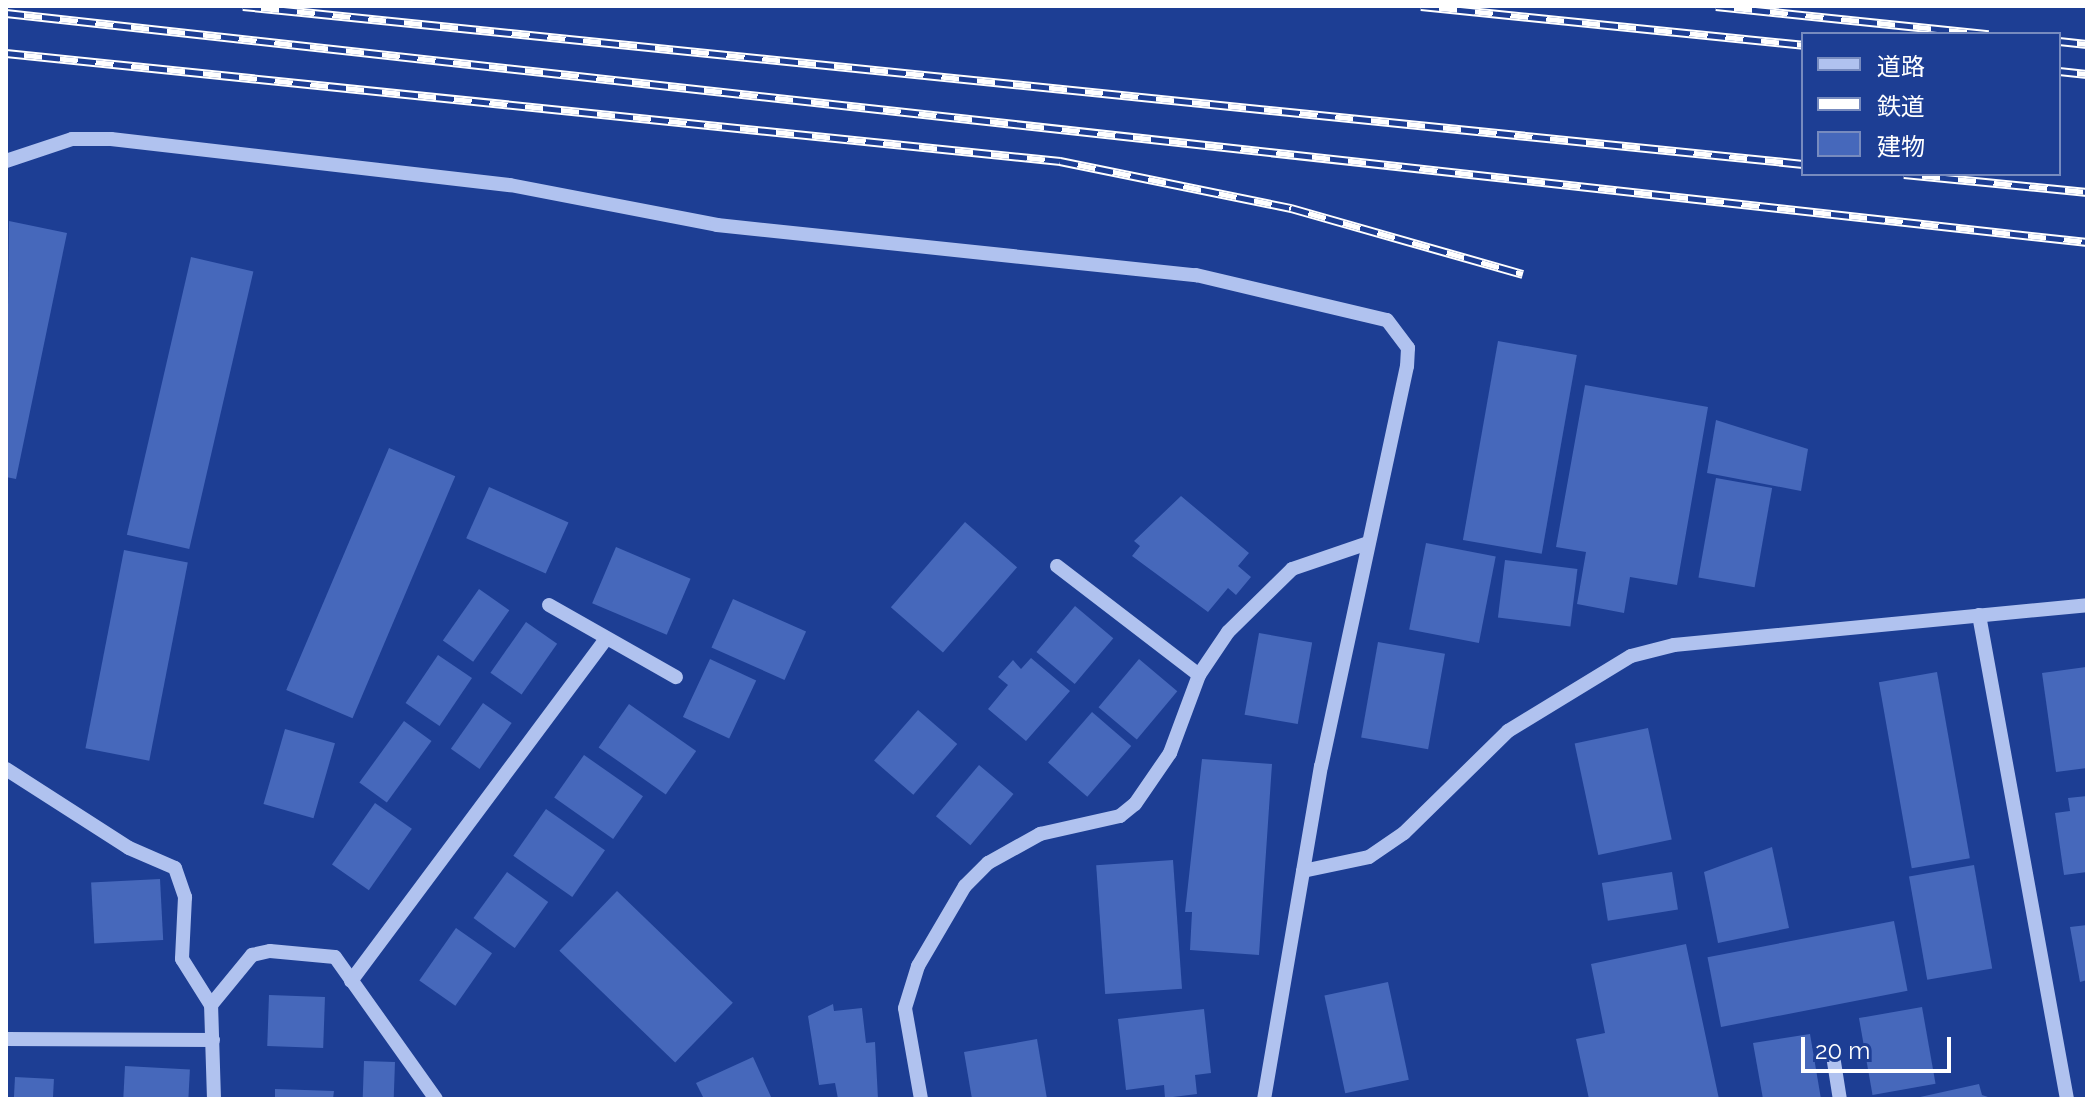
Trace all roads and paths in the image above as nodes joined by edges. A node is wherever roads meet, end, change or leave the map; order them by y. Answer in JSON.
{"nodes":[{"id":1,"x":6,"y":161,"type":"edge"},
{"id":2,"x":1365,"y":544,"type":"junction"},
{"id":3,"x":1057,"y":566,"type":"dead end"},
{"id":4,"x":549,"y":605,"type":"dead end"},
{"id":5,"x":2087,"y":605,"type":"edge"},
{"id":6,"x":1979,"y":615,"type":"junction"},
{"id":7,"x":604,"y":641,"type":"junction"},
{"id":8,"x":1199,"y":675,"type":"junction"},
{"id":9,"x":676,"y":677,"type":"dead end"},
{"id":10,"x":6,"y":769,"type":"edge"},
{"id":11,"x":1303,"y":871,"type":"junction"},
{"id":12,"x":351,"y":981,"type":"junction"},
{"id":13,"x":211,"y":1005,"type":"junction"},
{"id":14,"x":6,"y":1039,"type":"edge"},
{"id":15,"x":213,"y":1040,"type":"junction"},
{"id":16,"x":1834,"y":1062,"type":"dead end"},
{"id":17,"x":214,"y":1099,"type":"edge"},
{"id":18,"x":436,"y":1099,"type":"edge"},
{"id":19,"x":921,"y":1099,"type":"edge"},
{"id":20,"x":1264,"y":1099,"type":"edge"},
{"id":21,"x":1840,"y":1099,"type":"edge"},
{"id":22,"x":2067,"y":1099,"type":"edge"}],
"edges":[{"from":1,"to":2,"type":"street"},
{"from":2,"to":8,"type":"street"},
{"from":2,"to":11,"type":"street"},
{"from":3,"to":8,"type":"street"},
{"from":4,"to":7,"type":"street"},
{"from":5,"to":6,"type":"street"},
{"from":6,"to":11,"type":"street"},
{"from":6,"to":22,"type":"street"},
{"from":7,"to":9,"type":"street"},
{"from":7,"to":12,"type":"street"},
{"from":8,"to":19,"type":"street"},
{"from":10,"to":13,"type":"street"},
{"from":11,"to":20,"type":"street"},
{"from":12,"to":13,"type":"street"},
{"from":12,"to":18,"type":"street"},
{"from":13,"to":15,"type":"street"},
{"from":14,"to":15,"type":"street"},
{"from":15,"to":17,"type":"street"},
{"from":16,"to":21,"type":"street"}]}
